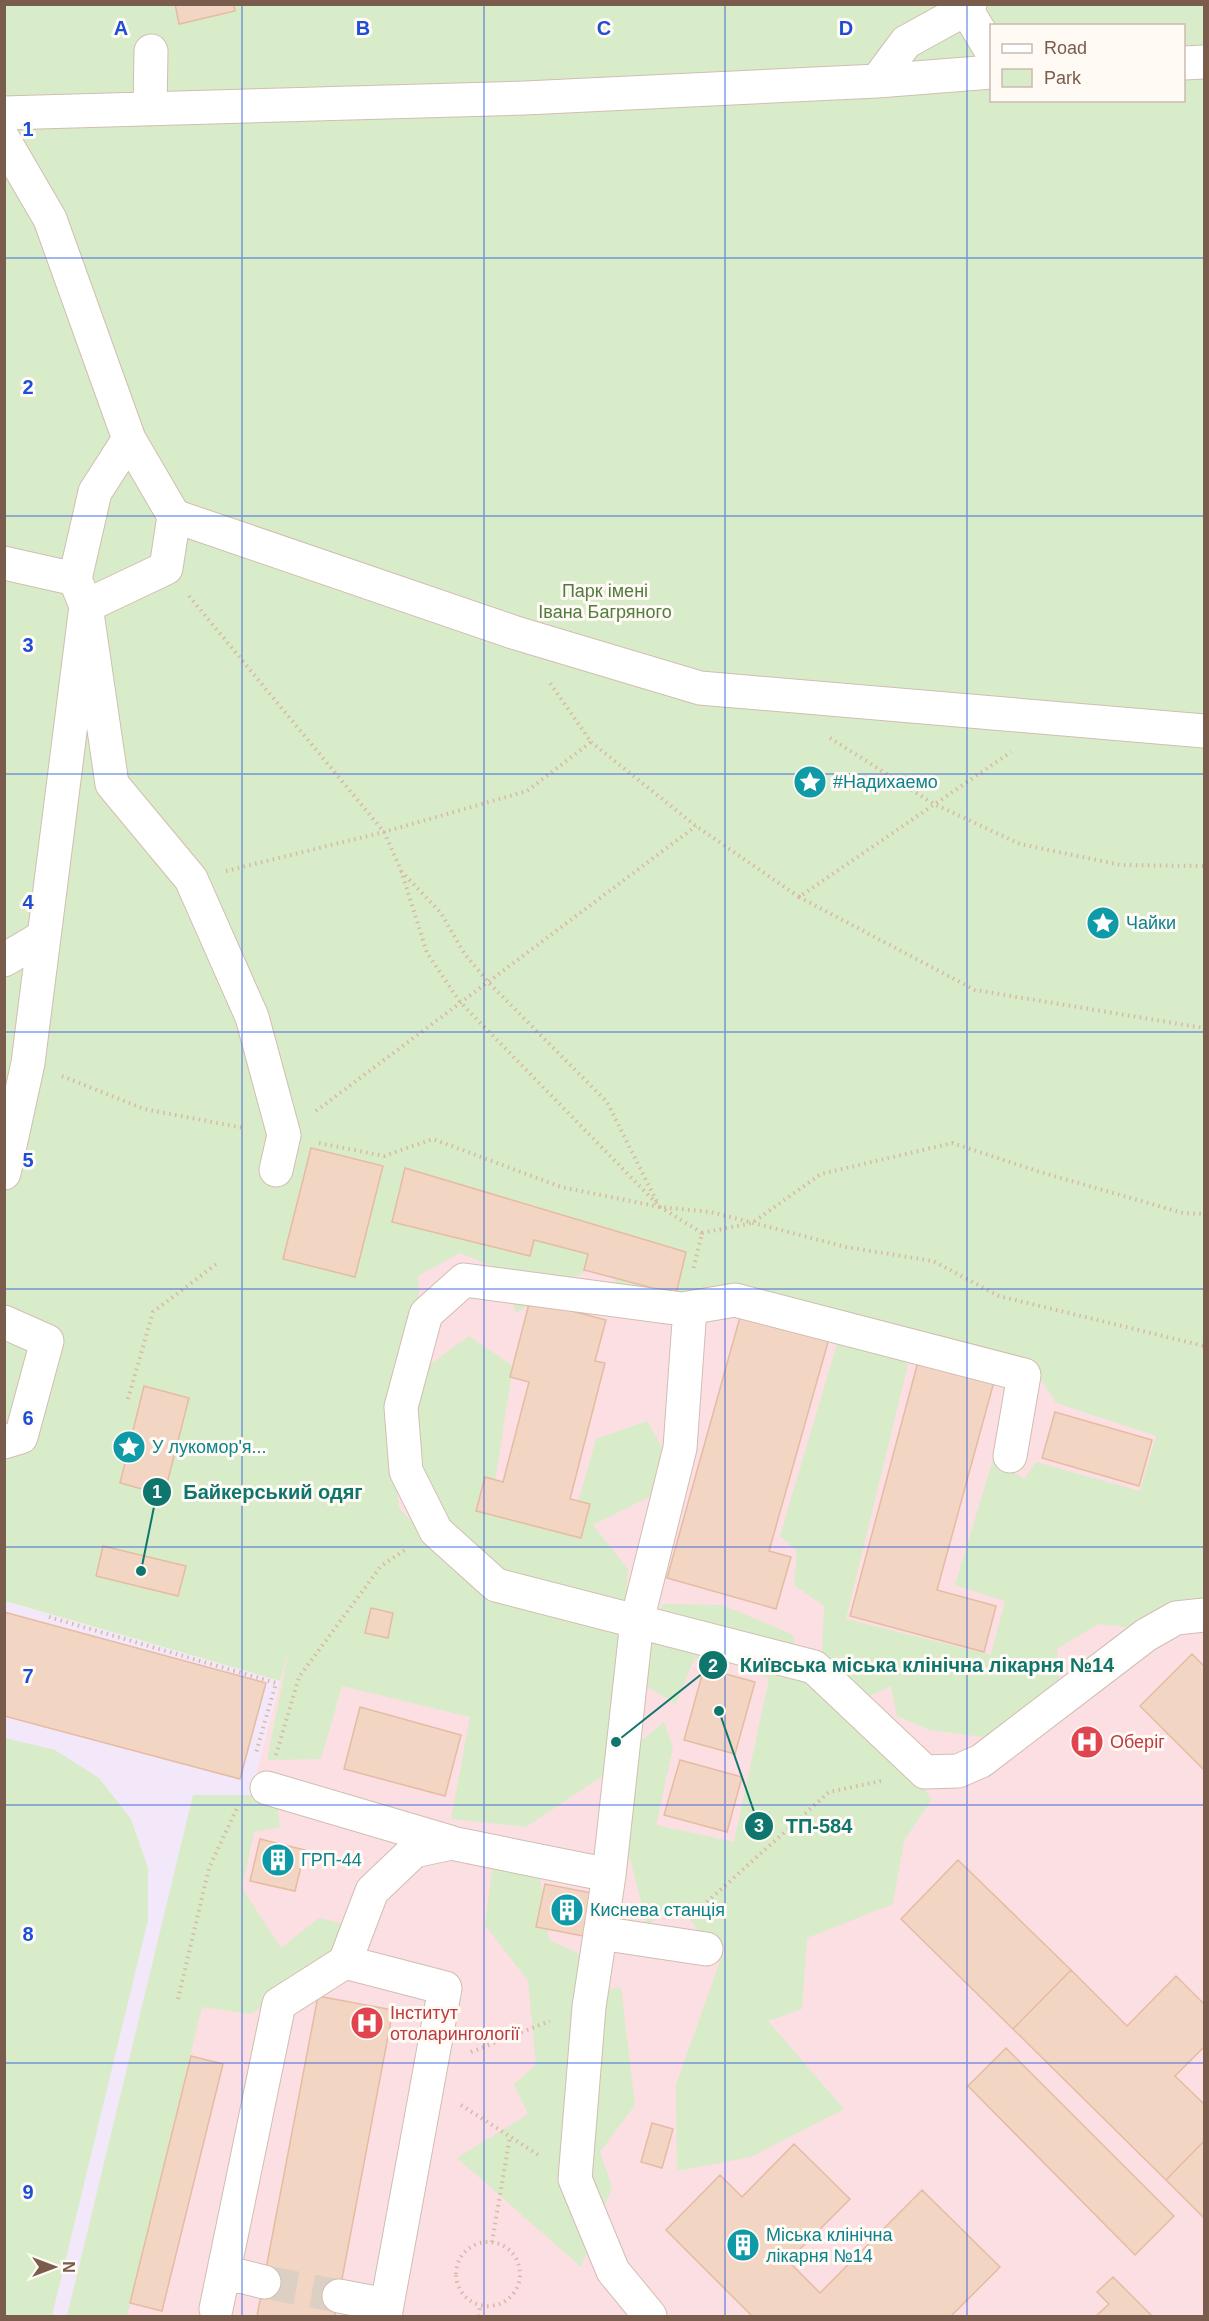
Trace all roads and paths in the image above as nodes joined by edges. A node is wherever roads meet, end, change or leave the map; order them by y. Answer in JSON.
{"nodes":[{"id":1,"x":968,"y":7,"type":"edge"},
{"id":2,"x":151,"y":51,"type":"dead end"},
{"id":3,"x":1204,"y":62,"type":"edge"},
{"id":4,"x":990,"y":63,"type":"edge"},
{"id":5,"x":1185,"y":63,"type":"edge"},
{"id":6,"x":878,"y":81,"type":"junction"},
{"id":7,"x":150,"y":109,"type":"junction"},
{"id":8,"x":4,"y":113,"type":"edge"},
{"id":9,"x":4,"y":140,"type":"edge"},
{"id":10,"x":129,"y":439,"type":"junction"},
{"id":11,"x":174,"y":516,"type":"junction"},
{"id":12,"x":4,"y":563,"type":"edge"},
{"id":13,"x":166,"y":568,"type":"junction"},
{"id":14,"x":81,"y":593,"type":"junction"},
{"id":15,"x":548,"y":679,"type":"dead end"},
{"id":16,"x":1204,"y":731,"type":"edge"},
{"id":17,"x":827,"y":736,"type":"dead end"},
{"id":18,"x":591,"y":742,"type":"junction"},
{"id":19,"x":1012,"y":751,"type":"dead end"},
{"id":20,"x":934,"y":804,"type":"junction"},
{"id":21,"x":696,"y":826,"type":"junction"},
{"id":22,"x":384,"y":832,"type":"junction"},
{"id":23,"x":1204,"y":866,"type":"edge"},
{"id":24,"x":400,"y":870,"type":"junction"},
{"id":25,"x":191,"y":879,"type":"junction"},
{"id":26,"x":799,"y":897,"type":"junction"},
{"id":27,"x":43,"y":937,"type":"junction"},
{"id":28,"x":4,"y":960,"type":"edge"},
{"id":29,"x":488,"y":982,"type":"junction"},
{"id":30,"x":460,"y":1002,"type":"junction"},
{"id":31,"x":1204,"y":1028,"type":"edge"},
{"id":32,"x":28,"y":1063,"type":"junction"},
{"id":33,"x":284,"y":1135,"type":"junction"},
{"id":34,"x":276,"y":1170,"type":"dead end"},
{"id":35,"x":4,"y":1173,"type":"edge"},
{"id":36,"x":660,"y":1207,"type":"junction"},
{"id":37,"x":1204,"y":1214,"type":"edge"},
{"id":38,"x":752,"y":1222,"type":"junction"},
{"id":39,"x":702,"y":1233,"type":"junction"},
{"id":40,"x":219,"y":1262,"type":"dead end"},
{"id":41,"x":686,"y":1308,"type":"junction"},
{"id":42,"x":4,"y":1322,"type":"edge"},
{"id":43,"x":1204,"y":1346,"type":"edge"},
{"id":44,"x":128,"y":1399,"type":"dead end"},
{"id":45,"x":4,"y":1442,"type":"edge"},
{"id":46,"x":1010,"y":1456,"type":"dead end"},
{"id":47,"x":436,"y":1531,"type":"junction"},
{"id":48,"x":1204,"y":1615,"type":"edge"},
{"id":49,"x":49,"y":1617,"type":"dead end"},
{"id":50,"x":637,"y":1621,"type":"junction"},
{"id":51,"x":925,"y":1772,"type":"junction"},
{"id":52,"x":260,"y":1775,"type":"junction"},
{"id":53,"x":238,"y":1805,"type":"dead end"},
{"id":54,"x":451,"y":1843,"type":"junction"},
{"id":55,"x":609,"y":1875,"type":"junction"},
{"id":56,"x":600,"y":1933,"type":"junction"},
{"id":57,"x":662,"y":1943,"type":"junction"},
{"id":58,"x":706,"y":1949,"type":"dead end"},
{"id":59,"x":345,"y":1962,"type":"junction"},
{"id":60,"x":178,"y":1999,"type":"dead end"},
{"id":61,"x":589,"y":2007,"type":"junction"},
{"id":62,"x":429,"y":2075,"type":"junction"},
{"id":63,"x":510,"y":2136,"type":"junction"},
{"id":64,"x":575,"y":2179,"type":"junction"},
{"id":65,"x":492,"y":2242,"type":"junction"},
{"id":66,"x":224,"y":2272,"type":"junction"},
{"id":67,"x":264,"y":2282,"type":"tunnel mouth"},
{"id":68,"x":339,"y":2296,"type":"tunnel mouth"},
{"id":69,"x":480,"y":2305,"type":"junction"},
{"id":70,"x":216,"y":2309,"type":"dead end"},
{"id":71,"x":386,"y":2311,"type":"edge"},
{"id":72,"x":479,"y":2316,"type":"edge"},
{"id":73,"x":650,"y":2316,"type":"edge"}],
"edges":[{"from":1,"to":4,"type":"lane"},
{"from":1,"to":6,"type":"lane"},
{"from":2,"to":7,"type":"lane"},
{"from":3,"to":5,"type":"lane"},
{"from":4,"to":6,"type":"lane"},
{"from":6,"to":7,"type":"lane"},
{"from":7,"to":8,"type":"lane"},
{"from":9,"to":10,"type":"lane"},
{"from":10,"to":11,"type":"lane"},
{"from":10,"to":14,"type":"lane"},
{"from":11,"to":13,"type":"lane"},
{"from":11,"to":16,"type":"lane"},
{"from":12,"to":14,"type":"lane"},
{"from":13,"to":14,"type":"lane"},
{"from":13,"to":22,"type":"path"},
{"from":14,"to":25,"type":"lane"},
{"from":14,"to":27,"type":"lane"},
{"from":15,"to":18,"type":"path"},
{"from":17,"to":20,"type":"path"},
{"from":18,"to":21,"type":"path"},
{"from":18,"to":22,"type":"path"},
{"from":19,"to":20,"type":"path"},
{"from":20,"to":23,"type":"path"},
{"from":20,"to":26,"type":"path"},
{"from":21,"to":26,"type":"path"},
{"from":21,"to":29,"type":"path"},
{"from":22,"to":24,"type":"path"},
{"from":22,"to":25,"type":"path"},
{"from":24,"to":29,"type":"path"},
{"from":24,"to":30,"type":"path"},
{"from":25,"to":33,"type":"lane"},
{"from":26,"to":31,"type":"path"},
{"from":27,"to":28,"type":"lane"},
{"from":27,"to":32,"type":"lane"},
{"from":29,"to":30,"type":"path"},
{"from":29,"to":36,"type":"path"},
{"from":30,"to":33,"type":"path"},
{"from":30,"to":36,"type":"path"},
{"from":32,"to":33,"type":"path"},
{"from":32,"to":35,"type":"lane"},
{"from":33,"to":34,"type":"lane"},
{"from":33,"to":36,"type":"path"},
{"from":36,"to":38,"type":"path"},
{"from":36,"to":39,"type":"path"},
{"from":37,"to":38,"type":"path"},
{"from":38,"to":39,"type":"path"},
{"from":38,"to":43,"type":"path"},
{"from":39,"to":41,"type":"path"},
{"from":40,"to":44,"type":"path"},
{"from":41,"to":46,"type":"lane"},
{"from":41,"to":47,"type":"lane"},
{"from":41,"to":50,"type":"lane"},
{"from":42,"to":45,"type":"lane"},
{"from":47,"to":50,"type":"lane"},
{"from":47,"to":52,"type":"path"},
{"from":48,"to":51,"type":"lane"},
{"from":49,"to":52,"type":"path"},
{"from":50,"to":51,"type":"lane"},
{"from":50,"to":55,"type":"lane"},
{"from":51,"to":57,"type":"path"},
{"from":52,"to":54,"type":"lane"},
{"from":53,"to":60,"type":"path"},
{"from":54,"to":55,"type":"lane"},
{"from":54,"to":59,"type":"lane"},
{"from":55,"to":56,"type":"lane"},
{"from":56,"to":57,"type":"lane"},
{"from":56,"to":61,"type":"lane"},
{"from":57,"to":58,"type":"lane"},
{"from":59,"to":62,"type":"lane"},
{"from":59,"to":66,"type":"lane"},
{"from":61,"to":62,"type":"path"},
{"from":61,"to":64,"type":"lane"},
{"from":62,"to":63,"type":"path"},
{"from":62,"to":71,"type":"lane"},
{"from":63,"to":64,"type":"path"},
{"from":63,"to":65,"type":"path"},
{"from":64,"to":73,"type":"lane"},
{"from":65,"to":69,"type":"path"},
{"from":65,"to":69,"type":"path"},
{"from":66,"to":67,"type":"lane"},
{"from":66,"to":70,"type":"lane"},
{"from":68,"to":71,"type":"lane"},
{"from":69,"to":72,"type":"path"}]}
